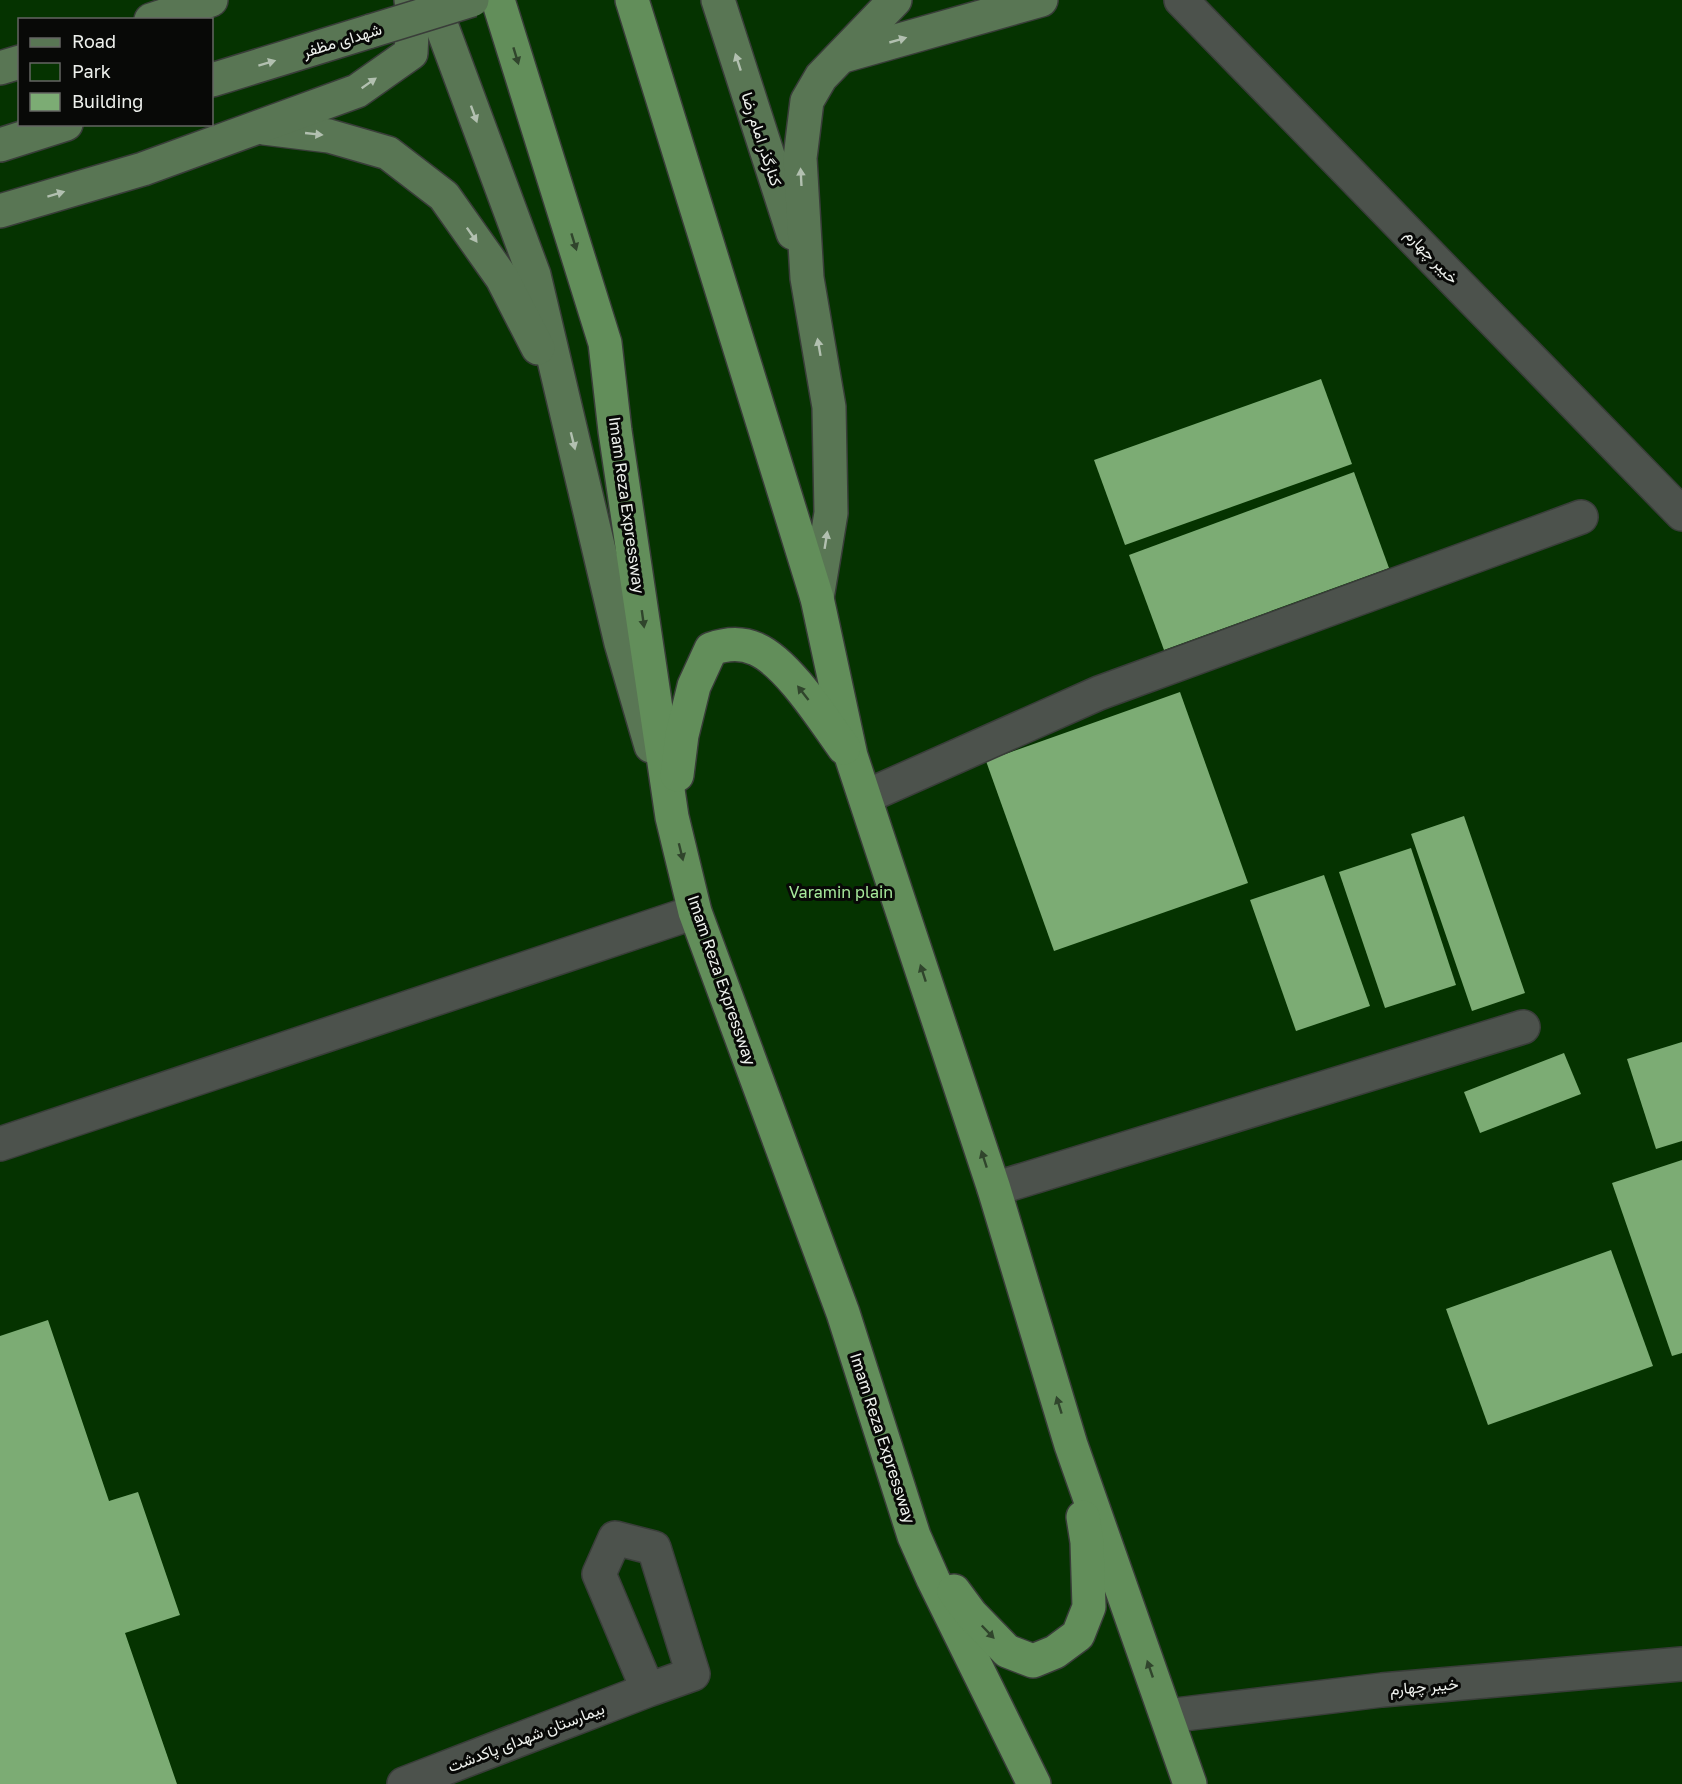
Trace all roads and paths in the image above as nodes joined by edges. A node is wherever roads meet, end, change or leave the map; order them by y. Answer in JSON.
{"nodes":[{"id":1,"x":211,"y":0,"type":"edge"},
{"id":2,"x":411,"y":0,"type":"edge"},
{"id":3,"x":432,"y":0,"type":"edge"},
{"id":4,"x":472,"y":0,"type":"edge"},
{"id":5,"x":498,"y":0,"type":"edge"},
{"id":6,"x":632,"y":0,"type":"edge"},
{"id":7,"x":718,"y":0,"type":"edge"},
{"id":8,"x":895,"y":0,"type":"edge"},
{"id":9,"x":1041,"y":0,"type":"edge"},
{"id":10,"x":1181,"y":0,"type":"edge"},
{"id":11,"x":157,"y":18,"type":"edge"},
{"id":12,"x":842,"y":56,"type":"junction"},
{"id":13,"x":18,"y":63,"type":"edge"},
{"id":14,"x":0,"y":68,"type":"edge"},
{"id":15,"x":213,"y":80,"type":"edge"},
{"id":16,"x":60,"y":126,"type":"edge"},
{"id":17,"x":256,"y":128,"type":"junction"},
{"id":18,"x":0,"y":145,"type":"edge"},
{"id":19,"x":0,"y":211,"type":"edge"},
{"id":20,"x":807,"y":278,"type":"junction"},
{"id":21,"x":561,"y":393,"type":"junction"},
{"id":22,"x":1682,"y":514,"type":"edge"},
{"id":23,"x":1581,"y":517,"type":"dead end"},
{"id":24,"x":817,"y":598,"type":"junction"},
{"id":25,"x":851,"y":756,"type":"junction"},
{"id":26,"x":865,"y":797,"type":"junction"},
{"id":27,"x":672,"y":817,"type":"junction"},
{"id":28,"x":696,"y":912,"type":"junction"},
{"id":29,"x":1523,"y":1027,"type":"dead end"},
{"id":30,"x":0,"y":1144,"type":"edge"},
{"id":31,"x":994,"y":1189,"type":"junction"},
{"id":32,"x":1071,"y":1445,"type":"junction"},
{"id":33,"x":914,"y":1536,"type":"junction"},
{"id":34,"x":1682,"y":1664,"type":"edge"},
{"id":35,"x":648,"y":1689,"type":"dead end"},
{"id":36,"x":1167,"y":1716,"type":"junction"},
{"id":37,"x":404,"y":1784,"type":"edge"},
{"id":38,"x":1034,"y":1784,"type":"edge"},
{"id":39,"x":1190,"y":1784,"type":"edge"}],
"edges":[{"from":1,"to":11,"type":"main road"},
{"from":17,"to":2,"type":"main road","one_way":true},
{"from":3,"to":21,"type":"main road","one_way":true},
{"from":15,"to":4,"type":"main road","name":"شهدای مظفر","one_way":true,"bridge":true},
{"from":5,"to":27,"type":"highway","name":"Imam Reza Expressway","one_way":true},
{"from":6,"to":24,"type":"highway"},
{"from":20,"to":7,"type":"main road","name":"کنارگذر امام رضا","one_way":true},
{"from":8,"to":12,"type":"main road"},
{"from":12,"to":9,"type":"main road","one_way":true},
{"from":10,"to":22,"type":"street","name":"خیبر چهارم"},
{"from":20,"to":12,"type":"main road","one_way":true},
{"from":13,"to":14,"type":"main road"},
{"from":16,"to":18,"type":"main road"},
{"from":19,"to":17,"type":"main road","one_way":true},
{"from":17,"to":21,"type":"main road","one_way":true},
{"from":24,"to":20,"type":"main road","one_way":true},
{"from":21,"to":27,"type":"main road","one_way":true},
{"from":23,"to":26,"type":"street"},
{"from":24,"to":25,"type":"highway"},
{"from":25,"to":26,"type":"highway"},
{"from":25,"to":27,"type":"highway","one_way":true},
{"from":31,"to":26,"type":"highway","one_way":true},
{"from":27,"to":28,"type":"highway","name":"Imam Reza Expressway","one_way":true},
{"from":28,"to":30,"type":"street"},
{"from":28,"to":33,"type":"highway","name":"Imam Reza Expressway"},
{"from":29,"to":31,"type":"street"},
{"from":32,"to":31,"type":"highway","one_way":true},
{"from":33,"to":32,"type":"highway","one_way":true},
{"from":36,"to":32,"type":"highway","one_way":true},
{"from":33,"to":38,"type":"highway","name":"Imam Reza Expressway"},
{"from":34,"to":36,"type":"street","name":"خیبر چهارم"},
{"from":35,"to":37,"type":"street","name":"بیمارستان شهدای پاکدشت"},
{"from":36,"to":39,"type":"highway"}]}
